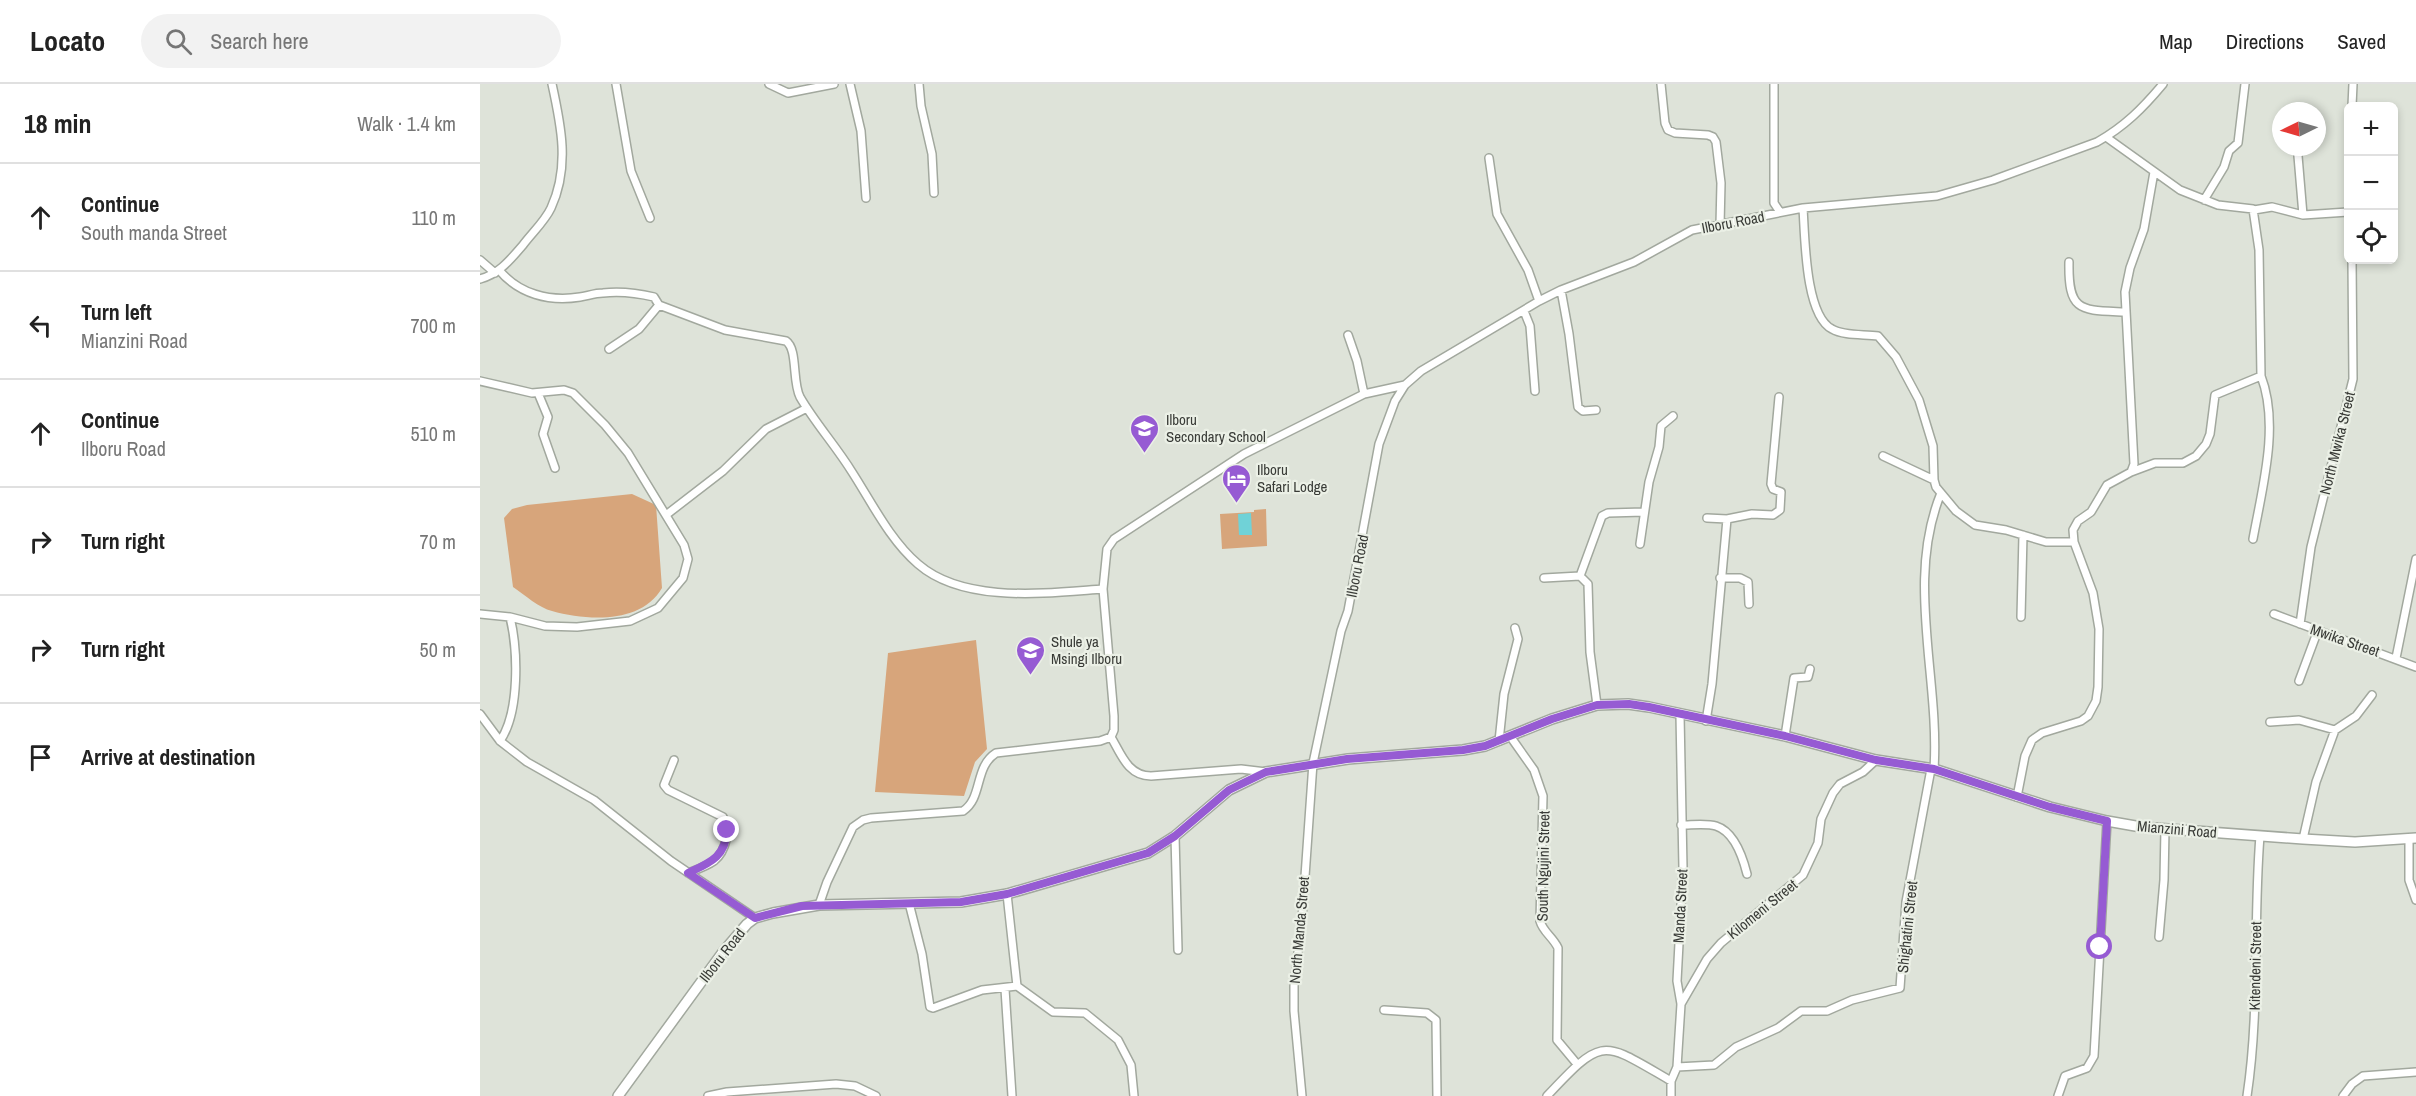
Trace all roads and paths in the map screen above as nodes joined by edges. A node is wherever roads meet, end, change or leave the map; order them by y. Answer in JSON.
{"nodes":[{"id":1,"x":552,"y":84,"type":"edge"},
{"id":2,"x":616,"y":84,"type":"edge"},
{"id":3,"x":769,"y":84,"type":"edge"},
{"id":4,"x":834,"y":84,"type":"edge"},
{"id":5,"x":850,"y":84,"type":"edge"},
{"id":6,"x":919,"y":84,"type":"edge"},
{"id":7,"x":1661,"y":84,"type":"edge"},
{"id":8,"x":1774,"y":84,"type":"edge"},
{"id":9,"x":2163,"y":84,"type":"edge"},
{"id":10,"x":2244,"y":84,"type":"edge"},
{"id":11,"x":2353,"y":84,"type":"edge"},
{"id":12,"x":2352,"y":102,"type":"edge"},
{"id":13,"x":2106,"y":137,"type":"junction"},
{"id":14,"x":2298,"y":156,"type":"dead end"},
{"id":15,"x":1489,"y":158,"type":"dead end"},
{"id":16,"x":2154,"y":172,"type":"junction"},
{"id":17,"x":933,"y":193,"type":"dead end"},
{"id":18,"x":866,"y":198,"type":"dead end"},
{"id":19,"x":2204,"y":200,"type":"junction"},
{"id":20,"x":1803,"y":207,"type":"junction"},
{"id":21,"x":2254,"y":210,"type":"junction"},
{"id":22,"x":1780,"y":212,"type":"junction"},
{"id":23,"x":2344,"y":212,"type":"edge"},
{"id":24,"x":2303,"y":215,"type":"junction"},
{"id":25,"x":650,"y":218,"type":"dead end"},
{"id":26,"x":1720,"y":225,"type":"junction"},
{"id":27,"x":480,"y":260,"type":"edge"},
{"id":28,"x":2069,"y":262,"type":"dead end"},
{"id":29,"x":2352,"y":264,"type":"edge"},
{"id":30,"x":497,"y":272,"type":"junction"},
{"id":31,"x":480,"y":279,"type":"edge"},
{"id":32,"x":1561,"y":290,"type":"junction"},
{"id":33,"x":1539,"y":301,"type":"junction"},
{"id":34,"x":659,"y":305,"type":"junction"},
{"id":35,"x":1524,"y":311,"type":"junction"},
{"id":36,"x":2125,"y":312,"type":"junction"},
{"id":37,"x":1348,"y":335,"type":"dead end"},
{"id":38,"x":609,"y":349,"type":"dead end"},
{"id":39,"x":2261,"y":376,"type":"junction"},
{"id":40,"x":480,"y":381,"type":"edge"},
{"id":41,"x":1405,"y":385,"type":"junction"},
{"id":42,"x":1535,"y":391,"type":"dead end"},
{"id":43,"x":538,"y":393,"type":"junction"},
{"id":44,"x":1364,"y":394,"type":"junction"},
{"id":45,"x":1779,"y":397,"type":"dead end"},
{"id":46,"x":807,"y":408,"type":"junction"},
{"id":47,"x":1596,"y":410,"type":"dead end"},
{"id":48,"x":1673,"y":416,"type":"dead end"},
{"id":49,"x":1883,"y":456,"type":"dead end"},
{"id":50,"x":555,"y":468,"type":"dead end"},
{"id":51,"x":2131,"y":472,"type":"junction"},
{"id":52,"x":1934,"y":480,"type":"junction"},
{"id":53,"x":1941,"y":493,"type":"junction"},
{"id":54,"x":1644,"y":512,"type":"junction"},
{"id":55,"x":666,"y":515,"type":"junction"},
{"id":56,"x":1707,"y":518,"type":"dead end"},
{"id":57,"x":1727,"y":519,"type":"junction"},
{"id":58,"x":2023,"y":535,"type":"junction"},
{"id":59,"x":2253,"y":539,"type":"dead end"},
{"id":60,"x":2074,"y":542,"type":"junction"},
{"id":61,"x":1640,"y":544,"type":"dead end"},
{"id":62,"x":2416,"y":559,"type":"edge"},
{"id":63,"x":1580,"y":576,"type":"junction"},
{"id":64,"x":1544,"y":578,"type":"dead end"},
{"id":65,"x":1720,"y":578,"type":"junction"},
{"id":66,"x":1103,"y":589,"type":"junction"},
{"id":67,"x":1749,"y":604,"type":"dead end"},
{"id":68,"x":480,"y":614,"type":"edge"},
{"id":69,"x":2274,"y":614,"type":"dead end"},
{"id":70,"x":2021,"y":616,"type":"dead end"},
{"id":71,"x":510,"y":617,"type":"junction"},
{"id":72,"x":2300,"y":624,"type":"junction"},
{"id":73,"x":1515,"y":628,"type":"dead end"},
{"id":74,"x":2318,"y":630,"type":"junction"},
{"id":75,"x":2396,"y":658,"type":"junction"},
{"id":76,"x":2416,"y":667,"type":"edge"},
{"id":77,"x":1810,"y":669,"type":"dead end"},
{"id":78,"x":2299,"y":681,"type":"dead end"},
{"id":79,"x":2372,"y":695,"type":"dead end"},
{"id":80,"x":1597,"y":705,"type":"junction"},
{"id":81,"x":480,"y":714,"type":"edge"},
{"id":82,"x":1680,"y":715,"type":"junction"},
{"id":83,"x":1706,"y":721,"type":"junction"},
{"id":84,"x":2270,"y":722,"type":"dead end"},
{"id":85,"x":2335,"y":730,"type":"junction"},
{"id":86,"x":1510,"y":736,"type":"junction"},
{"id":87,"x":1785,"y":736,"type":"junction"},
{"id":88,"x":1111,"y":737,"type":"junction"},
{"id":89,"x":500,"y":741,"type":"junction"},
{"id":90,"x":1499,"y":741,"type":"junction"},
{"id":91,"x":674,"y":760,"type":"dead end"},
{"id":92,"x":1876,"y":760,"type":"junction"},
{"id":93,"x":1313,"y":763,"type":"junction"},
{"id":94,"x":1932,"y":769,"type":"junction"},
{"id":95,"x":1266,"y":772,"type":"junction"},
{"id":96,"x":2017,"y":797,"type":"junction"},
{"id":97,"x":2107,"y":821,"type":"junction"},
{"id":98,"x":1682,"y":825,"type":"junction"},
{"id":99,"x":2165,"y":829,"type":"junction"},
{"id":100,"x":1175,"y":836,"type":"junction"},
{"id":101,"x":2260,"y":836,"type":"junction"},
{"id":102,"x":2303,"y":839,"type":"junction"},
{"id":103,"x":2413,"y":839,"type":"edge"},
{"id":104,"x":688,"y":873,"type":"junction"},
{"id":105,"x":1747,"y":874,"type":"dead end"},
{"id":106,"x":1007,"y":894,"type":"junction"},
{"id":107,"x":2416,"y":900,"type":"edge"},
{"id":108,"x":909,"y":903,"type":"junction"},
{"id":109,"x":819,"y":905,"type":"junction"},
{"id":110,"x":755,"y":918,"type":"junction"},
{"id":111,"x":2159,"y":937,"type":"dead end"},
{"id":112,"x":1178,"y":950,"type":"dead end"},
{"id":113,"x":1017,"y":986,"type":"junction"},
{"id":114,"x":1005,"y":989,"type":"junction"},
{"id":115,"x":1681,"y":1004,"type":"junction"},
{"id":116,"x":1384,"y":1010,"type":"dead end"},
{"id":117,"x":1577,"y":1064,"type":"junction"},
{"id":118,"x":1677,"y":1067,"type":"junction"},
{"id":119,"x":2416,"y":1072,"type":"edge"},
{"id":120,"x":1671,"y":1081,"type":"junction"},
{"id":121,"x":618,"y":1096,"type":"edge"},
{"id":122,"x":708,"y":1096,"type":"edge"},
{"id":123,"x":876,"y":1096,"type":"edge"},
{"id":124,"x":1012,"y":1096,"type":"edge"},
{"id":125,"x":1134,"y":1096,"type":"edge"},
{"id":126,"x":1302,"y":1096,"type":"edge"},
{"id":127,"x":1437,"y":1096,"type":"edge"},
{"id":128,"x":1547,"y":1096,"type":"edge"},
{"id":129,"x":1671,"y":1096,"type":"edge"},
{"id":130,"x":2058,"y":1096,"type":"edge"},
{"id":131,"x":2247,"y":1096,"type":"edge"},
{"id":132,"x":2343,"y":1096,"type":"edge"}],
"edges":[{"from":1,"to":30,"type":"street"},
{"from":2,"to":25,"type":"street"},
{"from":3,"to":4,"type":"street"},
{"from":5,"to":18,"type":"street"},
{"from":6,"to":17,"type":"street"},
{"from":7,"to":26,"type":"street"},
{"from":8,"to":22,"type":"street"},
{"from":9,"to":13,"type":"street","name":"Ilboru Road"},
{"from":10,"to":19,"type":"street"},
{"from":11,"to":12,"type":"street"},
{"from":13,"to":16,"type":"street"},
{"from":13,"to":20,"type":"street","name":"Ilboru Road"},
{"from":14,"to":24,"type":"street"},
{"from":15,"to":33,"type":"street"},
{"from":16,"to":19,"type":"street"},
{"from":16,"to":36,"type":"street"},
{"from":19,"to":21,"type":"street"},
{"from":20,"to":22,"type":"street","name":"Ilboru Road"},
{"from":20,"to":52,"type":"street"},
{"from":21,"to":24,"type":"street"},
{"from":21,"to":39,"type":"street"},
{"from":22,"to":26,"type":"street","name":"Ilboru Road"},
{"from":23,"to":24,"type":"street"},
{"from":26,"to":32,"type":"street","name":"Ilboru Road"},
{"from":27,"to":30,"type":"street"},
{"from":28,"to":36,"type":"street"},
{"from":29,"to":72,"type":"street","name":"North Mwika Street"},
{"from":30,"to":31,"type":"street"},
{"from":30,"to":34,"type":"street"},
{"from":32,"to":33,"type":"street","name":"Ilboru Road"},
{"from":32,"to":47,"type":"street"},
{"from":33,"to":35,"type":"street","name":"Ilboru Road"},
{"from":34,"to":38,"type":"street"},
{"from":34,"to":46,"type":"street"},
{"from":35,"to":41,"type":"street","name":"Ilboru Road"},
{"from":35,"to":42,"type":"street"},
{"from":36,"to":51,"type":"street"},
{"from":37,"to":44,"type":"street"},
{"from":39,"to":51,"type":"street"},
{"from":39,"to":59,"type":"street"},
{"from":40,"to":43,"type":"street"},
{"from":41,"to":44,"type":"street"},
{"from":41,"to":93,"type":"street","name":"Ilboru Road"},
{"from":43,"to":50,"type":"street"},
{"from":43,"to":55,"type":"street"},
{"from":44,"to":66,"type":"street"},
{"from":45,"to":57,"type":"street"},
{"from":46,"to":55,"type":"street"},
{"from":46,"to":66,"type":"street"},
{"from":48,"to":54,"type":"street"},
{"from":49,"to":52,"type":"street"},
{"from":51,"to":60,"type":"street"},
{"from":52,"to":53,"type":"street"},
{"from":53,"to":58,"type":"street"},
{"from":53,"to":94,"type":"street"},
{"from":54,"to":61,"type":"street"},
{"from":54,"to":63,"type":"street"},
{"from":55,"to":71,"type":"street"},
{"from":56,"to":57,"type":"street"},
{"from":57,"to":65,"type":"street"},
{"from":58,"to":60,"type":"street"},
{"from":58,"to":70,"type":"street"},
{"from":60,"to":96,"type":"street"},
{"from":62,"to":75,"type":"street"},
{"from":63,"to":64,"type":"street"},
{"from":63,"to":80,"type":"street"},
{"from":65,"to":67,"type":"street"},
{"from":65,"to":83,"type":"street"},
{"from":66,"to":88,"type":"street"},
{"from":68,"to":71,"type":"street"},
{"from":69,"to":72,"type":"street","name":"Mwika Street"},
{"from":71,"to":89,"type":"street"},
{"from":72,"to":74,"type":"street","name":"Mwika Street"},
{"from":73,"to":90,"type":"street"},
{"from":74,"to":75,"type":"street","name":"Mwika Street"},
{"from":74,"to":78,"type":"street"},
{"from":75,"to":76,"type":"street","name":"Mwika Street"},
{"from":77,"to":87,"type":"street"},
{"from":79,"to":85,"type":"street"},
{"from":80,"to":82,"type":"street","name":"Mianzini Road"},
{"from":80,"to":86,"type":"street","name":"Mianzini Road"},
{"from":81,"to":89,"type":"street"},
{"from":82,"to":83,"type":"street","name":"Mianzini Road"},
{"from":82,"to":98,"type":"street","name":"Manda Street"},
{"from":83,"to":87,"type":"street","name":"Mianzini Road"},
{"from":84,"to":85,"type":"street"},
{"from":85,"to":102,"type":"street"},
{"from":86,"to":90,"type":"street","name":"Mianzini Road"},
{"from":86,"to":117,"type":"street","name":"South Ngujini Street"},
{"from":87,"to":92,"type":"street","name":"Mianzini Road"},
{"from":88,"to":95,"type":"street"},
{"from":88,"to":109,"type":"street"},
{"from":89,"to":104,"type":"street"},
{"from":90,"to":93,"type":"street","name":"Mianzini Road"},
{"from":91,"to":104,"type":"street"},
{"from":92,"to":94,"type":"street","name":"Mianzini Road"},
{"from":92,"to":115,"type":"street","name":"Kilomeni Street"},
{"from":93,"to":95,"type":"street","name":"Ilboru Road"},
{"from":93,"to":126,"type":"street","name":"North Manda Street"},
{"from":94,"to":96,"type":"street","name":"Mianzini Road"},
{"from":94,"to":118,"type":"street","name":"Shighatini Street"},
{"from":95,"to":100,"type":"street","name":"Ilboru Road"},
{"from":96,"to":97,"type":"street","name":"Mianzini Road"},
{"from":97,"to":99,"type":"street","name":"Mianzini Road"},
{"from":97,"to":130,"type":"street"},
{"from":98,"to":105,"type":"street"},
{"from":98,"to":115,"type":"street","name":"Manda Street"},
{"from":99,"to":101,"type":"street","name":"Mianzini Road"},
{"from":99,"to":111,"type":"street"},
{"from":100,"to":106,"type":"street","name":"Ilboru Road"},
{"from":100,"to":112,"type":"street"},
{"from":101,"to":102,"type":"street","name":"Mianzini Road"},
{"from":101,"to":131,"type":"street","name":"Kitendeni Street"},
{"from":102,"to":103,"type":"street","name":"Mianzini Road"},
{"from":103,"to":107,"type":"street"},
{"from":104,"to":110,"type":"street"},
{"from":106,"to":108,"type":"street","name":"Ilboru Road"},
{"from":106,"to":113,"type":"street"},
{"from":108,"to":109,"type":"street","name":"Ilboru Road"},
{"from":108,"to":114,"type":"street"},
{"from":109,"to":110,"type":"street","name":"Ilboru Road"},
{"from":110,"to":121,"type":"street","name":"Ilboru Road"},
{"from":113,"to":114,"type":"street"},
{"from":113,"to":125,"type":"street"},
{"from":114,"to":124,"type":"street"},
{"from":115,"to":118,"type":"street","name":"Manda Street"},
{"from":116,"to":127,"type":"street"},
{"from":117,"to":120,"type":"street"},
{"from":117,"to":128,"type":"street"},
{"from":118,"to":120,"type":"street","name":"Manda Street"},
{"from":119,"to":132,"type":"street"},
{"from":120,"to":129,"type":"street","name":"Manda Street"},
{"from":122,"to":123,"type":"street"}]}
